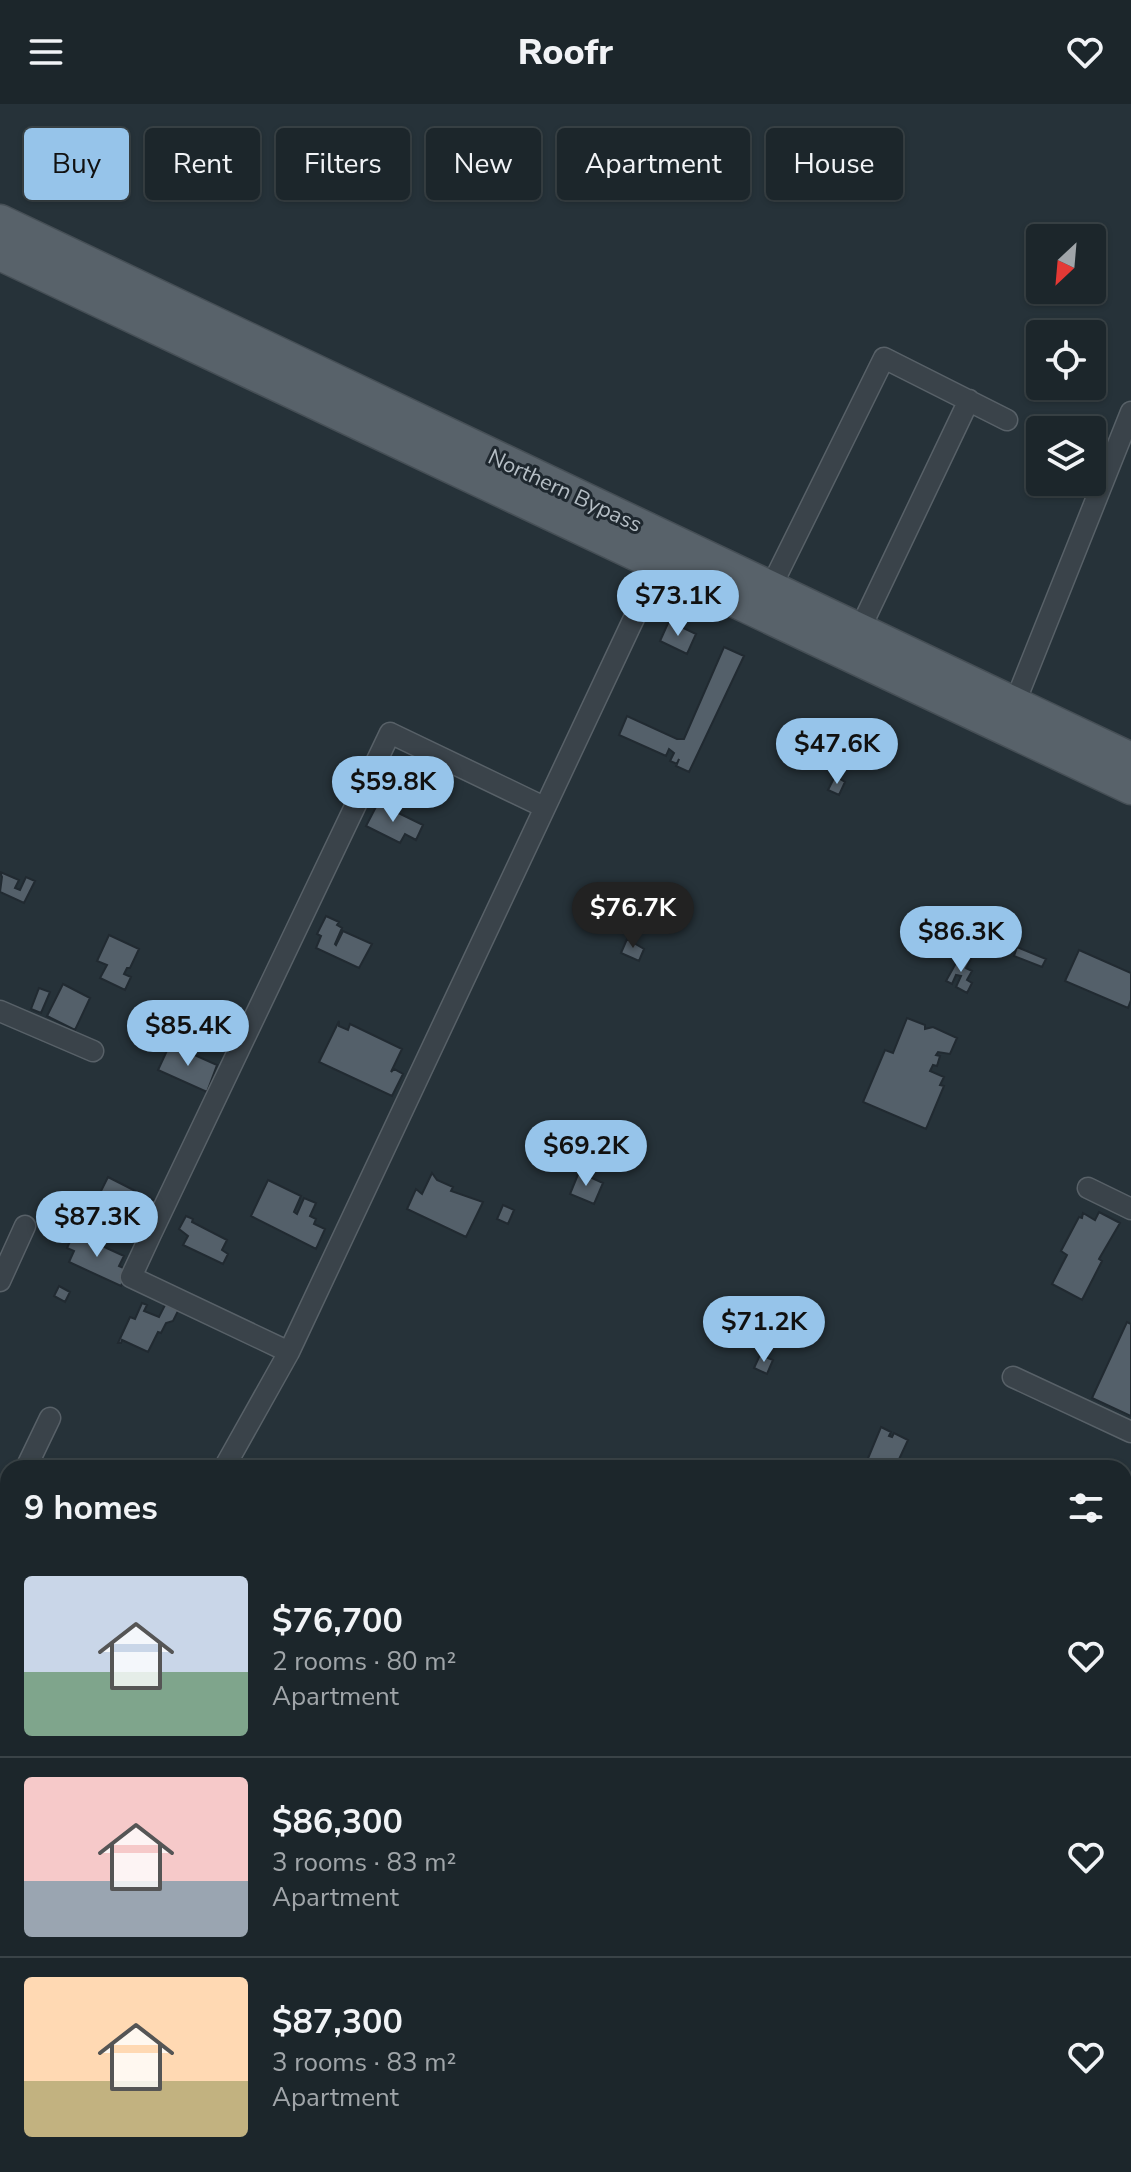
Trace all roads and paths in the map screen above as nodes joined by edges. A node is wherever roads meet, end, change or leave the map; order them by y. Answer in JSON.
{"nodes":[{"id":1,"x":0,"y":221,"type":"edge"},
{"id":2,"x":0,"y":254,"type":"edge"},
{"id":3,"x":969,"y":400,"type":"junction"},
{"id":4,"x":1131,"y":412,"type":"edge"},
{"id":5,"x":1007,"y":420,"type":"dead end"},
{"id":6,"x":659,"y":565,"type":"junction"},
{"id":7,"x":770,"y":589,"type":"junction"},
{"id":8,"x":859,"y":631,"type":"junction"},
{"id":9,"x":1014,"y":705,"type":"junction"},
{"id":10,"x":1131,"y":759,"type":"edge"},
{"id":11,"x":1131,"y":788,"type":"edge"},
{"id":12,"x":544,"y":807,"type":"junction"},
{"id":13,"x":0,"y":1011,"type":"edge"},
{"id":14,"x":93,"y":1051,"type":"dead end"},
{"id":15,"x":1088,"y":1188,"type":"dead end"},
{"id":16,"x":1131,"y":1209,"type":"edge"},
{"id":17,"x":25,"y":1226,"type":"dead end"},
{"id":18,"x":8,"y":1243,"type":"edge"},
{"id":19,"x":0,"y":1281,"type":"edge"},
{"id":20,"x":289,"y":1352,"type":"junction"},
{"id":21,"x":1013,"y":1377,"type":"dead end"},
{"id":22,"x":50,"y":1418,"type":"dead end"},
{"id":23,"x":1131,"y":1432,"type":"edge"},
{"id":24,"x":30,"y":1460,"type":"edge"},
{"id":25,"x":228,"y":1460,"type":"edge"}],
"edges":[{"from":1,"to":7,"type":"main road","name":"Northern Bypass"},
{"from":2,"to":6,"type":"main road","name":"Northern Bypass"},
{"from":3,"to":5,"type":"street"},
{"from":3,"to":7,"type":"street"},
{"from":3,"to":8,"type":"street"},
{"from":4,"to":9,"type":"street"},
{"from":6,"to":11,"type":"main road","name":"Northern Bypass"},
{"from":6,"to":12,"type":"street"},
{"from":7,"to":8,"type":"main road","name":"Northern Bypass"},
{"from":8,"to":9,"type":"main road","name":"Northern Bypass"},
{"from":9,"to":10,"type":"main road","name":"Northern Bypass"},
{"from":12,"to":20,"type":"street"},
{"from":12,"to":20,"type":"street"},
{"from":13,"to":14,"type":"street"},
{"from":15,"to":16,"type":"street"},
{"from":17,"to":18,"type":"street"},
{"from":18,"to":19,"type":"street"},
{"from":20,"to":25,"type":"street"},
{"from":21,"to":23,"type":"street"},
{"from":22,"to":24,"type":"street"}]}
